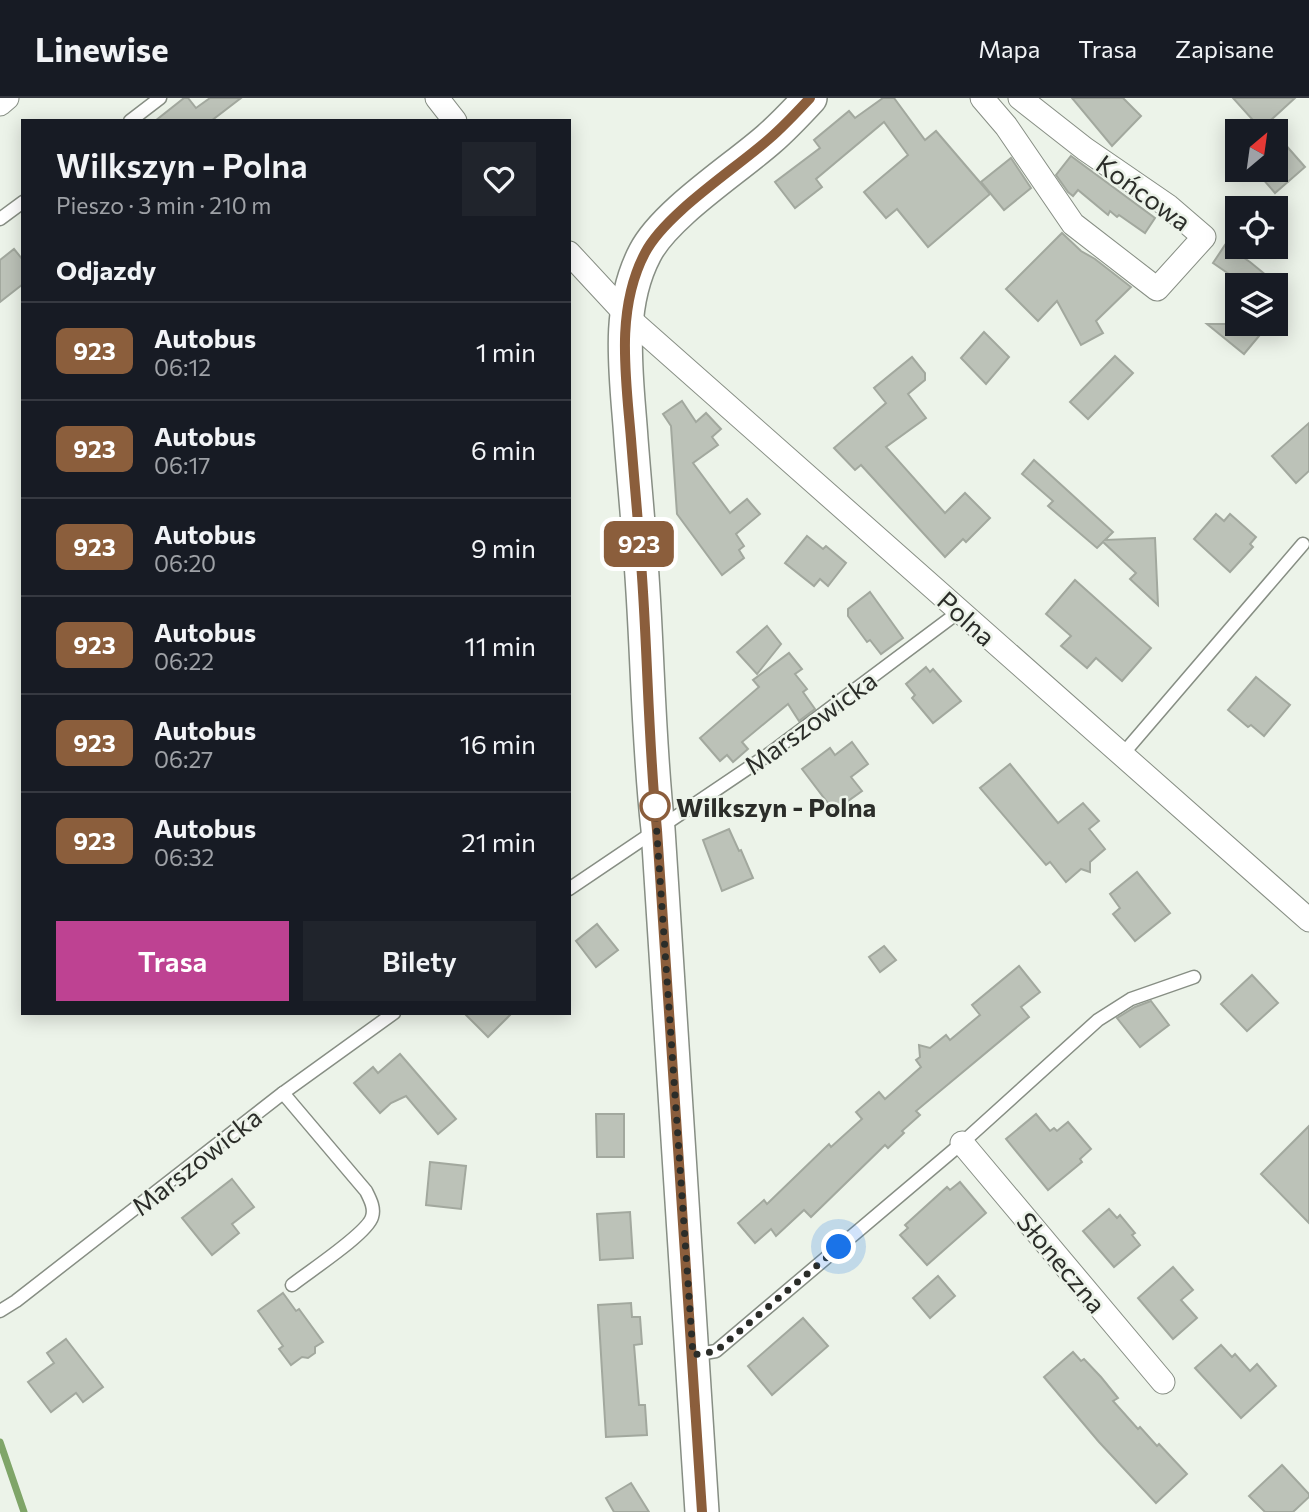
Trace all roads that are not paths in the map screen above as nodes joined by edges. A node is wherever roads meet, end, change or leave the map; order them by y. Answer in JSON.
{"nodes":[{"id":1,"x":7,"y":98,"type":"edge"},
{"id":2,"x":160,"y":98,"type":"edge"},
{"id":3,"x":437,"y":98,"type":"edge"},
{"id":4,"x":810,"y":98,"type":"edge"},
{"id":5,"x":982,"y":98,"type":"edge"},
{"id":6,"x":1020,"y":98,"type":"edge"},
{"id":7,"x":0,"y":104,"type":"edge"},
{"id":8,"x":133,"y":119,"type":"edge"},
{"id":9,"x":453,"y":119,"type":"edge"},
{"id":10,"x":21,"y":203,"type":"edge"},
{"id":11,"x":0,"y":219,"type":"edge"},
{"id":12,"x":571,"y":255,"type":"edge"},
{"id":13,"x":626,"y":316,"type":"junction"},
{"id":14,"x":1303,"y":544,"type":"dead end"},
{"id":15,"x":960,"y":611,"type":"junction"},
{"id":16,"x":1122,"y":755,"type":"junction"},
{"id":17,"x":657,"y":830,"type":"junction"},
{"id":18,"x":571,"y":888,"type":"edge"},
{"id":19,"x":1309,"y":920,"type":"edge"},
{"id":20,"x":1194,"y":977,"type":"dead end"},
{"id":21,"x":391,"y":1015,"type":"edge"},
{"id":22,"x":283,"y":1093,"type":"junction"},
{"id":23,"x":962,"y":1143,"type":"junction"},
{"id":24,"x":292,"y":1285,"type":"dead end"},
{"id":25,"x":0,"y":1311,"type":"edge"},
{"id":26,"x":693,"y":1355,"type":"junction"},
{"id":27,"x":1163,"y":1382,"type":"dead end"},
{"id":28,"x":702,"y":1512,"type":"edge"}],
"edges":[{"from":1,"to":7,"type":"street"},
{"from":2,"to":8,"type":"lane"},
{"from":3,"to":9,"type":"street"},
{"from":4,"to":13,"type":"street"},
{"from":5,"to":6,"type":"street","name":"Końcowa"},
{"from":10,"to":11,"type":"lane"},
{"from":12,"to":13,"type":"street","name":"Polna"},
{"from":13,"to":15,"type":"street","name":"Polna"},
{"from":13,"to":17,"type":"street"},
{"from":14,"to":16,"type":"lane"},
{"from":15,"to":16,"type":"street","name":"Polna"},
{"from":15,"to":17,"type":"lane","name":"Marszowicka"},
{"from":16,"to":19,"type":"street","name":"Polna"},
{"from":17,"to":18,"type":"lane","name":"Marszowicka"},
{"from":17,"to":26,"type":"street"},
{"from":20,"to":23,"type":"lane"},
{"from":21,"to":22,"type":"lane","name":"Marszowicka"},
{"from":22,"to":24,"type":"lane"},
{"from":22,"to":25,"type":"lane","name":"Marszowicka"},
{"from":23,"to":26,"type":"lane"},
{"from":23,"to":27,"type":"street","name":"Słoneczna"},
{"from":26,"to":28,"type":"street"}]}
